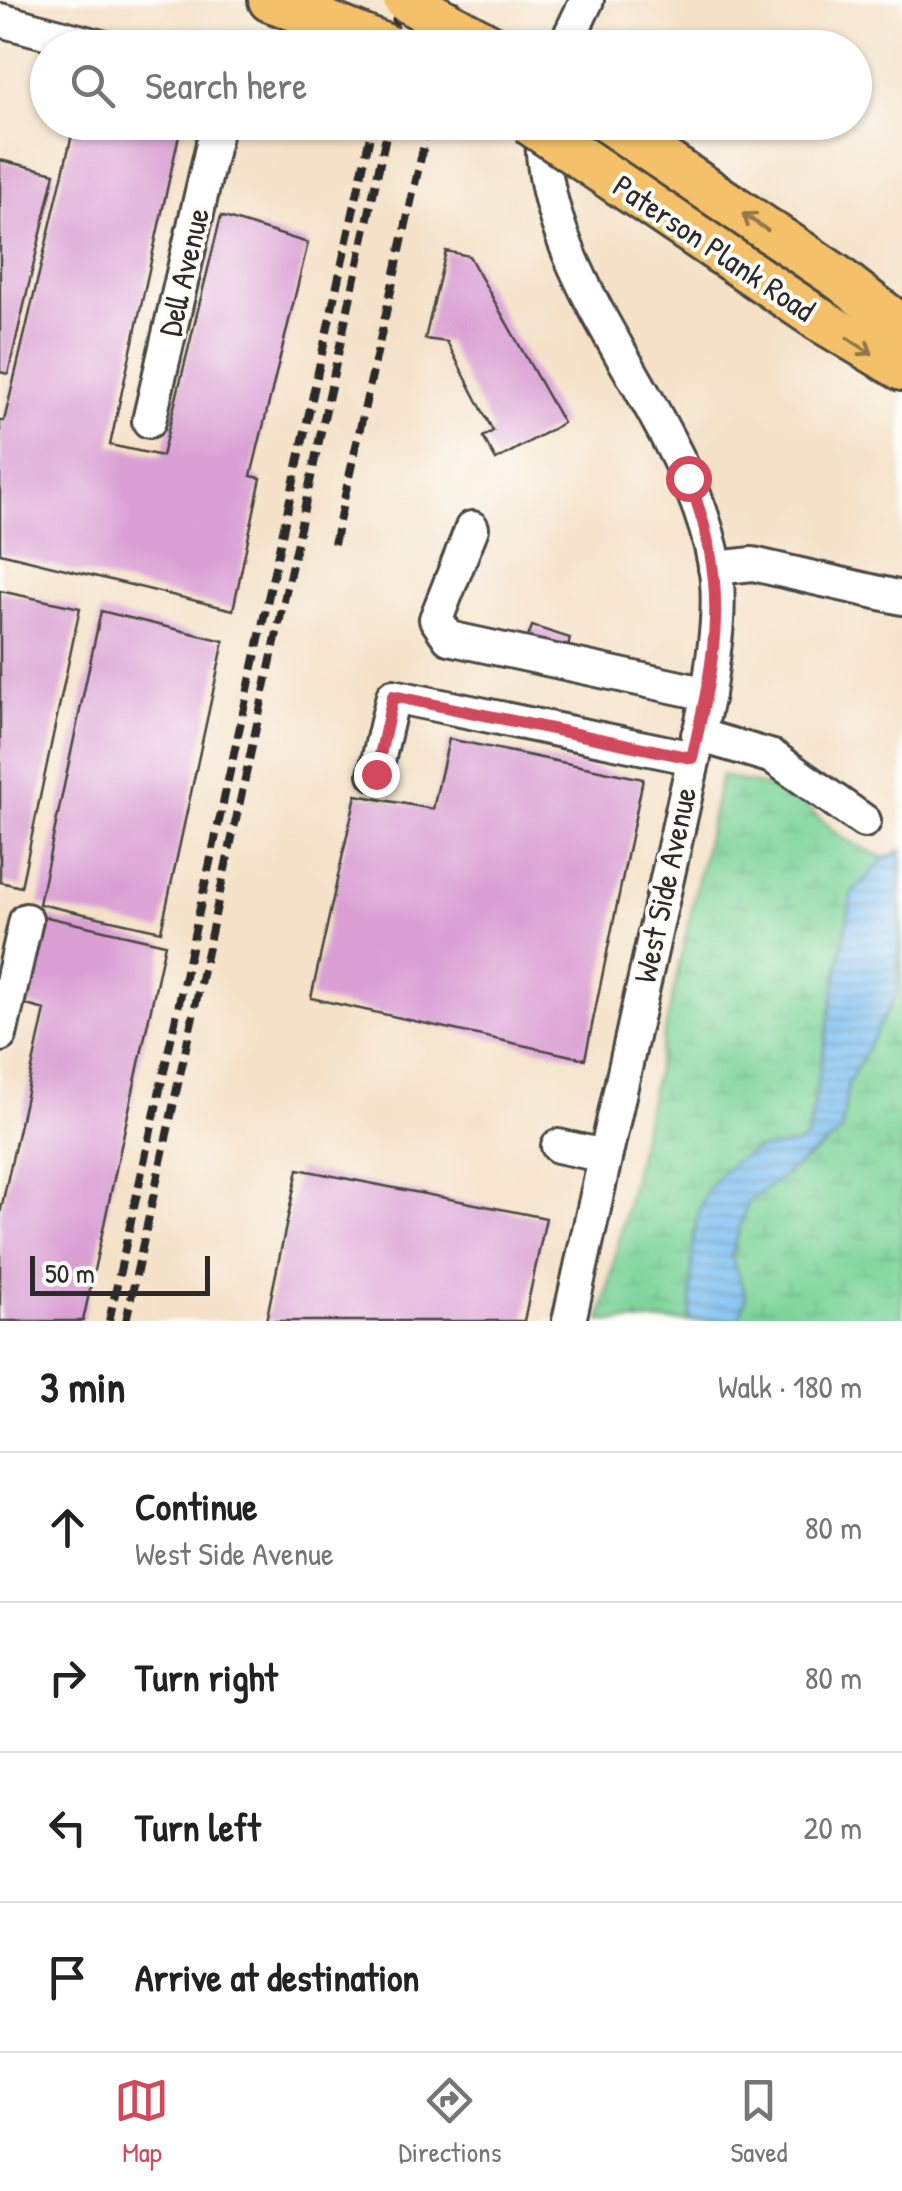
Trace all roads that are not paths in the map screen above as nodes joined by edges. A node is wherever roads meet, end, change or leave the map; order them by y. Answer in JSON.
{"nodes":[{"id":1,"x":405,"y":0,"type":"edge"},
{"id":2,"x":587,"y":0,"type":"edge"},
{"id":3,"x":307,"y":12,"type":"edge"},
{"id":4,"x":0,"y":20,"type":"edge"},
{"id":5,"x":38,"y":30,"type":"edge"},
{"id":6,"x":349,"y":30,"type":"edge"},
{"id":7,"x":461,"y":30,"type":"edge"},
{"id":8,"x":573,"y":30,"type":"edge"},
{"id":9,"x":214,"y":140,"type":"edge"},
{"id":10,"x":543,"y":140,"type":"edge"},
{"id":11,"x":555,"y":140,"type":"edge"},
{"id":12,"x":634,"y":140,"type":"edge"},
{"id":13,"x":836,"y":276,"type":"junction"},
{"id":14,"x":902,"y":292,"type":"edge"},
{"id":15,"x":902,"y":327,"type":"edge"},
{"id":16,"x":902,"y":369,"type":"edge"},
{"id":17,"x":149,"y":421,"type":"dead end"},
{"id":18,"x":472,"y":528,"type":"dead end"},
{"id":19,"x":715,"y":568,"type":"junction"},
{"id":20,"x":902,"y":598,"type":"edge"},
{"id":21,"x":708,"y":694,"type":"junction"},
{"id":22,"x":695,"y":746,"type":"junction"},
{"id":23,"x":376,"y":774,"type":"dead end"},
{"id":24,"x":864,"y":822,"type":"dead end"},
{"id":25,"x":26,"y":920,"type":"dead end"},
{"id":26,"x":0,"y":1036,"type":"edge"},
{"id":27,"x":558,"y":1146,"type":"dead end"},
{"id":28,"x":605,"y":1156,"type":"junction"},
{"id":29,"x":569,"y":1321,"type":"edge"}],
"edges":[{"from":1,"to":7,"type":"main road","bridge":true},
{"from":2,"to":8,"type":"street"},
{"from":3,"to":6,"type":"main road","bridge":true},
{"from":4,"to":5,"type":"street"},
{"from":9,"to":17,"type":"street","name":"Dell Avenue"},
{"from":10,"to":19,"type":"street","name":"West Side Avenue"},
{"from":11,"to":16,"type":"main road","name":"Paterson Plank Road","one_way":true,"bridge":true},
{"from":13,"to":12,"type":"main road","name":"Paterson Plank Road","one_way":true},
{"from":13,"to":14,"type":"main road"},
{"from":13,"to":15,"type":"main road","name":"Paterson Plank Road"},
{"from":18,"to":21,"type":"street"},
{"from":19,"to":20,"type":"street"},
{"from":19,"to":21,"type":"street","name":"West Side Avenue"},
{"from":21,"to":22,"type":"street","name":"West Side Avenue"},
{"from":22,"to":23,"type":"street"},
{"from":22,"to":24,"type":"street"},
{"from":22,"to":28,"type":"street","name":"West Side Avenue"},
{"from":25,"to":26,"type":"street"},
{"from":27,"to":28,"type":"street"},
{"from":28,"to":29,"type":"street","name":"West Side Avenue"}]}
